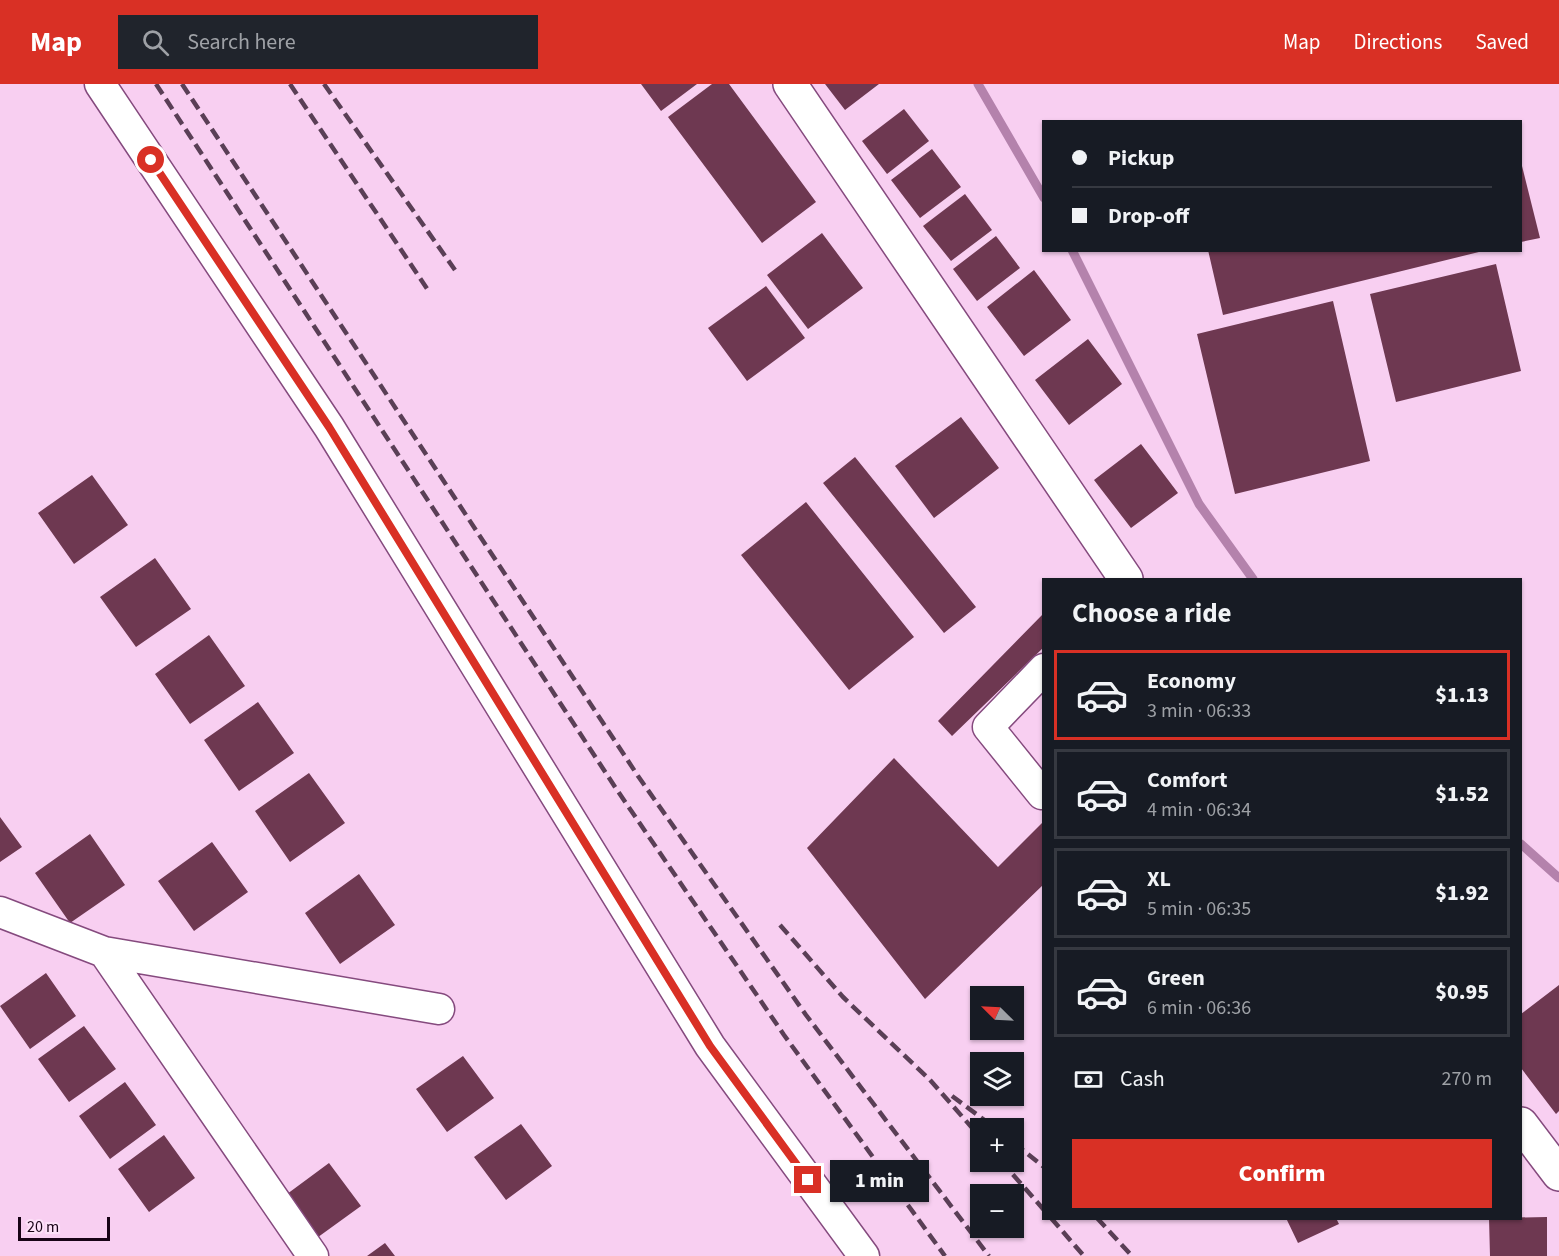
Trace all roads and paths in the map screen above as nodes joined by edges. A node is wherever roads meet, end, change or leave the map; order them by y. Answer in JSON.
{"nodes":[{"id":1,"x":100,"y":84,"type":"edge"},
{"id":2,"x":790,"y":84,"type":"edge"},
{"id":3,"x":1125,"y":578,"type":"edge"},
{"id":4,"x":1042,"y":671,"type":"edge"},
{"id":5,"x":1042,"y":794,"type":"dead end"},
{"id":6,"x":0,"y":912,"type":"edge"},
{"id":7,"x":104,"y":952,"type":"junction"},
{"id":8,"x":439,"y":1009,"type":"dead end"},
{"id":9,"x":1522,"y":1125,"type":"edge"},
{"id":10,"x":1559,"y":1174,"type":"edge"},
{"id":11,"x":313,"y":1256,"type":"edge"},
{"id":12,"x":864,"y":1256,"type":"edge"}],
"edges":[{"from":1,"to":12,"type":"street"},
{"from":2,"to":3,"type":"main road"},
{"from":4,"to":5,"type":"street"},
{"from":6,"to":7,"type":"street"},
{"from":7,"to":8,"type":"street"},
{"from":7,"to":11,"type":"street"},
{"from":9,"to":10,"type":"main road"}]}
